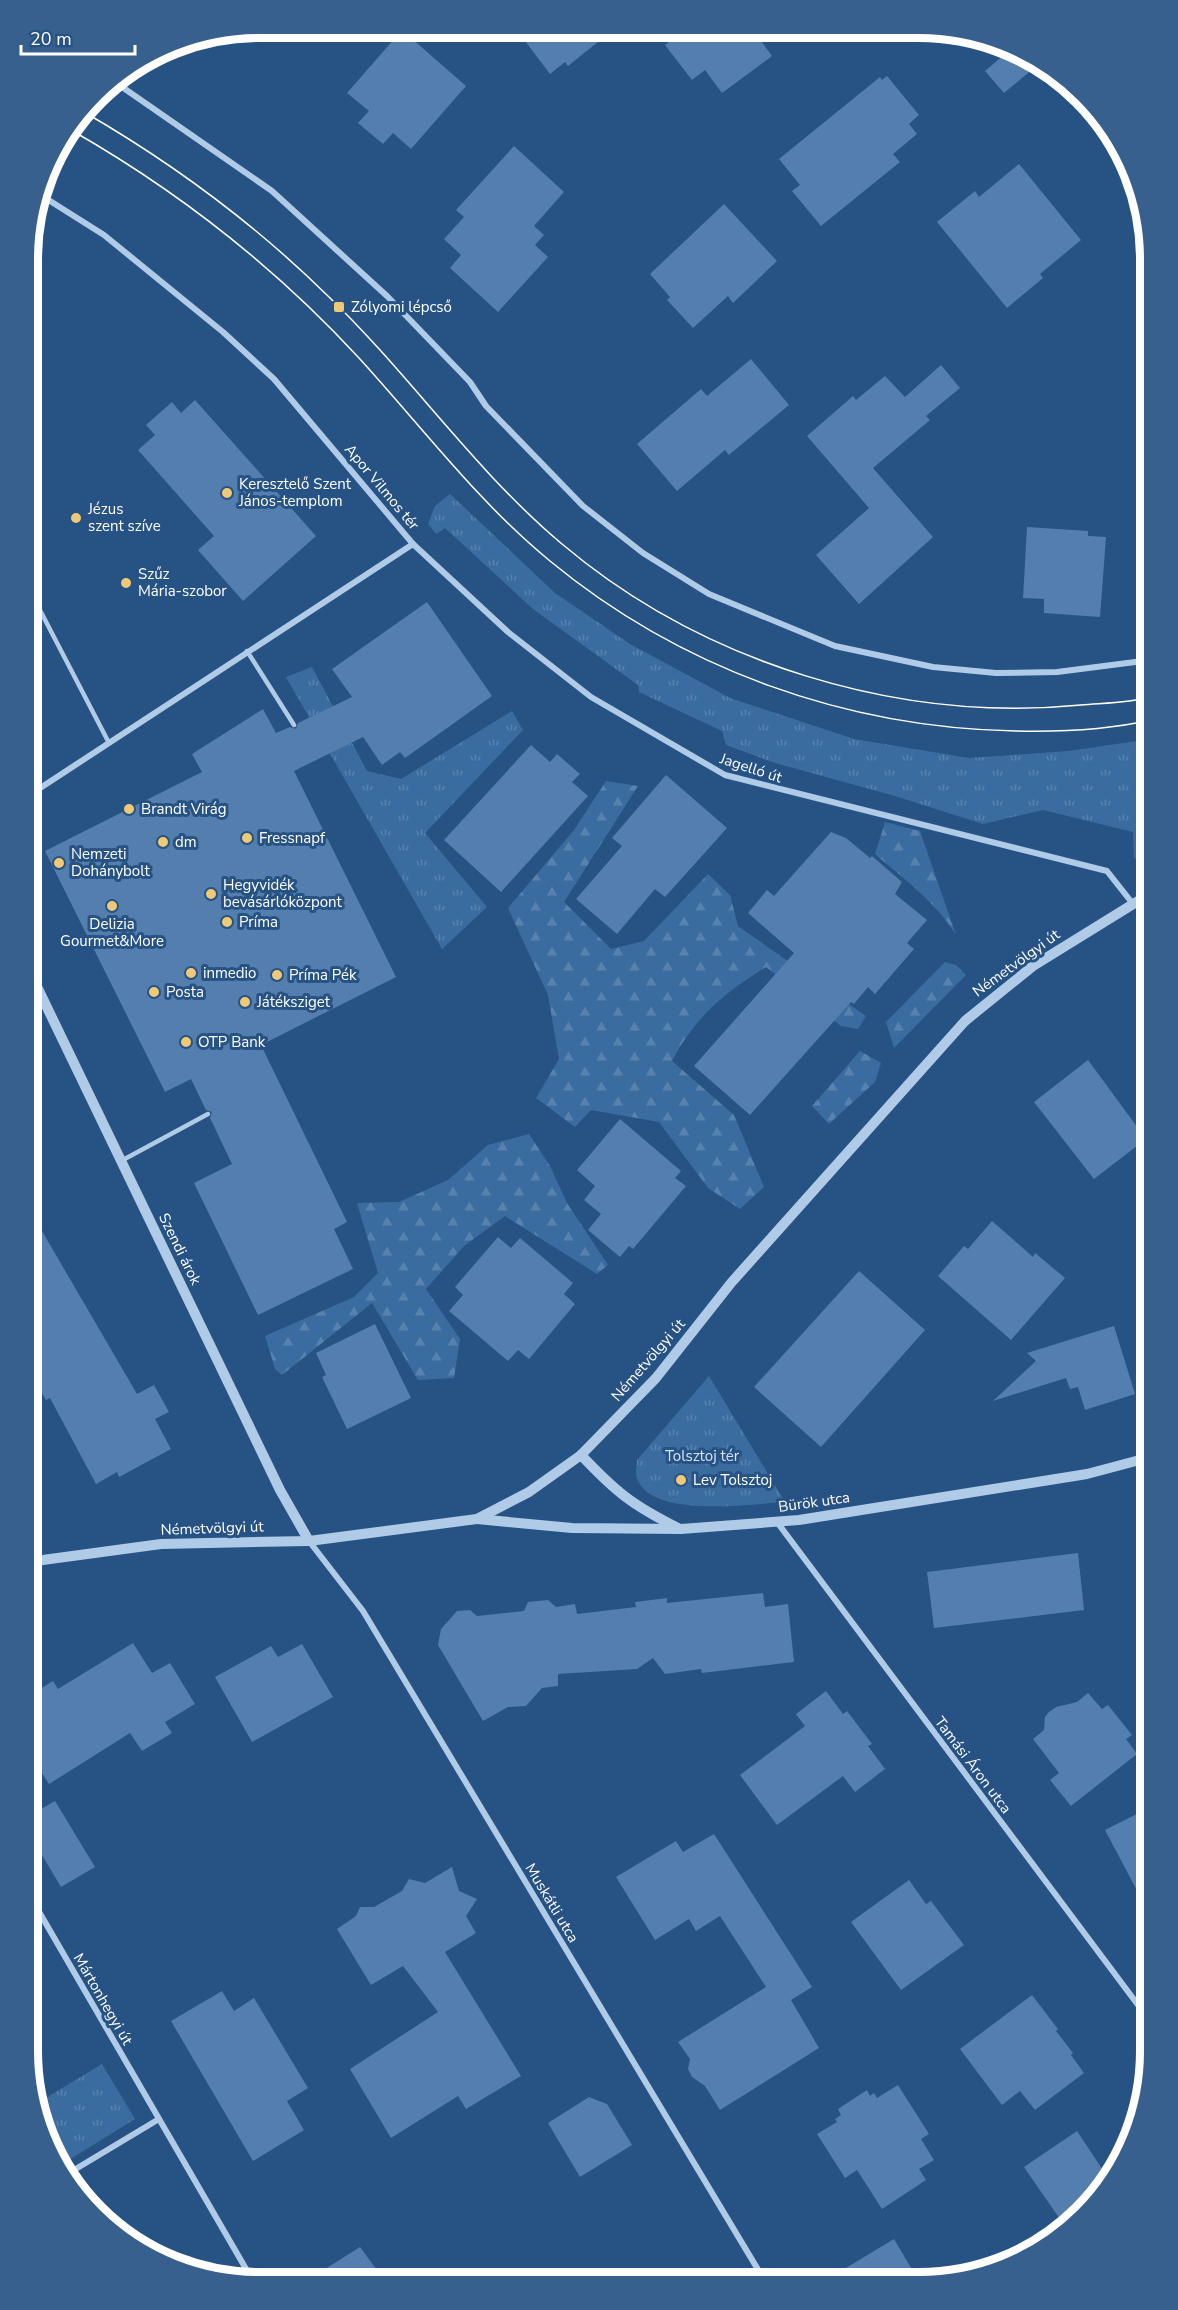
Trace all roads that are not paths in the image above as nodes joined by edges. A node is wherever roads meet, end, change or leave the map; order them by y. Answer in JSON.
{"nodes":[{"id":1,"x":120,"y":86,"type":"edge"},
{"id":2,"x":46,"y":198,"type":"edge"},
{"id":3,"x":413,"y":544,"type":"junction"},
{"id":4,"x":38,"y":606,"type":"edge"},
{"id":5,"x":247,"y":651,"type":"junction"},
{"id":6,"x":1140,"y":661,"type":"edge"},
{"id":7,"x":294,"y":725,"type":"dead end"},
{"id":8,"x":109,"y":743,"type":"junction"},
{"id":9,"x":38,"y":789,"type":"edge"},
{"id":10,"x":1140,"y":900,"type":"edge"},
{"id":11,"x":1133,"y":904,"type":"junction"},
{"id":12,"x":38,"y":989,"type":"edge"},
{"id":13,"x":208,"y":1114,"type":"dead end"},
{"id":14,"x":121,"y":1161,"type":"junction"},
{"id":15,"x":581,"y":1455,"type":"junction"},
{"id":16,"x":1140,"y":1460,"type":"edge"},
{"id":17,"x":477,"y":1519,"type":"junction"},
{"id":18,"x":777,"y":1522,"type":"junction"},
{"id":19,"x":681,"y":1529,"type":"junction"},
{"id":20,"x":309,"y":1541,"type":"junction"},
{"id":21,"x":38,"y":1561,"type":"edge"},
{"id":22,"x":38,"y":1910,"type":"edge"},
{"id":23,"x":1140,"y":2008,"type":"edge"},
{"id":24,"x":159,"y":2119,"type":"junction"},
{"id":25,"x":73,"y":2171,"type":"edge"},
{"id":26,"x":248,"y":2272,"type":"edge"},
{"id":27,"x":759,"y":2272,"type":"edge"}],
"edges":[{"from":1,"to":6,"type":"street"},
{"from":2,"to":3,"type":"street","name":"Apor Vilmos tér"},
{"from":3,"to":5,"type":"street","name":"Apor Vilmos tér"},
{"from":3,"to":11,"type":"street","name":"Jagelló út"},
{"from":4,"to":8,"type":"lane"},
{"from":5,"to":7,"type":"lane"},
{"from":5,"to":8,"type":"street","name":"Apor Vilmos tér"},
{"from":8,"to":9,"type":"street","name":"Apor Vilmos tér"},
{"from":10,"to":11,"type":"street","name":"Németvölgyi út"},
{"from":11,"to":15,"type":"street","name":"Németvölgyi út"},
{"from":12,"to":14,"type":"street","name":"Szendi árok"},
{"from":13,"to":14,"type":"lane"},
{"from":14,"to":20,"type":"street","name":"Szendi árok"},
{"from":15,"to":17,"type":"street","name":"Németvölgyi út"},
{"from":15,"to":19,"type":"street"},
{"from":16,"to":18,"type":"street","name":"Bürök utca"},
{"from":17,"to":19,"type":"street","name":"Bürök utca"},
{"from":17,"to":20,"type":"street","name":"Németvölgyi út"},
{"from":18,"to":19,"type":"street","name":"Bürök utca"},
{"from":18,"to":23,"type":"street","name":"Tamási Áron utca"},
{"from":20,"to":21,"type":"street","name":"Németvölgyi út"},
{"from":20,"to":27,"type":"street","name":"Muskátli utca"},
{"from":22,"to":24,"type":"street","name":"Mártonhegyi út"},
{"from":24,"to":25,"type":"street"},
{"from":24,"to":26,"type":"street","name":"Mártonhegyi út"}]}
